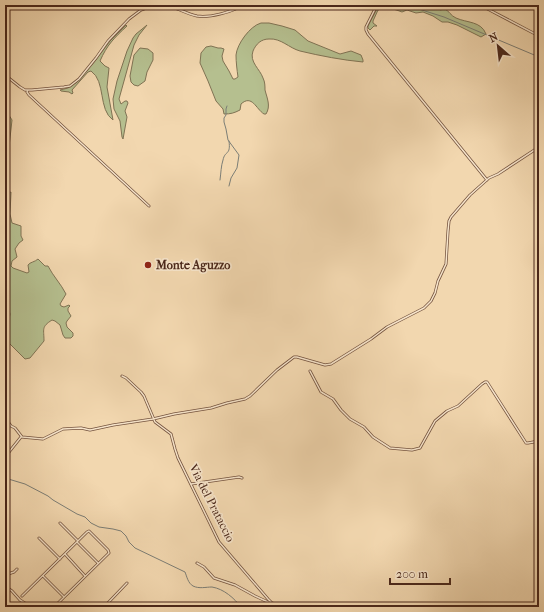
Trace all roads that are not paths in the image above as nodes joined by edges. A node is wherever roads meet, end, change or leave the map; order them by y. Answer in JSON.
{"nodes":[{"id":1,"x":154,"y":5,"type":"edge"},
{"id":2,"x":168,"y":5,"type":"edge"},
{"id":3,"x":243,"y":5,"type":"edge"},
{"id":4,"x":377,"y":5,"type":"edge"},
{"id":5,"x":480,"y":5,"type":"edge"},
{"id":6,"x":539,"y":36,"type":"edge"},
{"id":7,"x":5,"y":75,"type":"edge"},
{"id":8,"x":28,"y":90,"type":"junction"},
{"id":9,"x":539,"y":148,"type":"edge"},
{"id":10,"x":488,"y":180,"type":"junction"},
{"id":11,"x":149,"y":206,"type":"dead end"},
{"id":12,"x":310,"y":371,"type":"dead end"},
{"id":13,"x":122,"y":376,"type":"dead end"},
{"id":14,"x":5,"y":418,"type":"edge"},
{"id":15,"x":153,"y":419,"type":"junction"},
{"id":16,"x":22,"y":437,"type":"junction"},
{"id":17,"x":539,"y":441,"type":"edge"},
{"id":18,"x":5,"y":457,"type":"edge"},
{"id":19,"x":242,"y":478,"type":"dead end"},
{"id":20,"x":191,"y":484,"type":"junction"},
{"id":21,"x":60,"y":523,"type":"dead end"},
{"id":22,"x":40,"y":538,"type":"dead end"},
{"id":23,"x":78,"y":542,"type":"junction"},
{"id":24,"x":65,"y":554,"type":"junction"},
{"id":25,"x":60,"y":559,"type":"junction"},
{"id":26,"x":98,"y":563,"type":"junction"},
{"id":27,"x":197,"y":563,"type":"dead end"},
{"id":28,"x":17,"y":569,"type":"dead end"},
{"id":29,"x":5,"y":575,"type":"edge"},
{"id":30,"x":43,"y":576,"type":"junction"},
{"id":31,"x":85,"y":576,"type":"junction"},
{"id":32,"x":127,"y":583,"type":"dead end"},
{"id":33,"x":5,"y":586,"type":"edge"},
{"id":34,"x":22,"y":596,"type":"dead end"},
{"id":35,"x":64,"y":597,"type":"junction"},
{"id":36,"x":272,"y":603,"type":"junction"},
{"id":37,"x":31,"y":607,"type":"edge"},
{"id":38,"x":54,"y":607,"type":"edge"},
{"id":39,"x":104,"y":607,"type":"edge"},
{"id":40,"x":282,"y":607,"type":"edge"}],
"edges":[{"from":1,"to":8,"type":"street"},
{"from":2,"to":3,"type":"street"},
{"from":4,"to":10,"type":"street"},
{"from":5,"to":6,"type":"street"},
{"from":7,"to":8,"type":"street"},
{"from":8,"to":11,"type":"street"},
{"from":9,"to":10,"type":"street"},
{"from":10,"to":15,"type":"street"},
{"from":12,"to":17,"type":"street"},
{"from":13,"to":15,"type":"street"},
{"from":14,"to":16,"type":"street"},
{"from":15,"to":16,"type":"street"},
{"from":15,"to":20,"type":"street","name":"Via del Prataccio"},
{"from":16,"to":18,"type":"street"},
{"from":19,"to":20,"type":"street"},
{"from":20,"to":36,"type":"street","name":"Via del Prataccio"},
{"from":21,"to":23,"type":"street"},
{"from":22,"to":25,"type":"street"},
{"from":23,"to":24,"type":"street"},
{"from":23,"to":26,"type":"street"},
{"from":23,"to":26,"type":"street"},
{"from":24,"to":25,"type":"street"},
{"from":24,"to":31,"type":"street"},
{"from":25,"to":30,"type":"street"},
{"from":26,"to":31,"type":"street"},
{"from":27,"to":36,"type":"street"},
{"from":28,"to":29,"type":"street"},
{"from":30,"to":34,"type":"street"},
{"from":30,"to":35,"type":"street"},
{"from":31,"to":35,"type":"street"},
{"from":32,"to":39,"type":"street"},
{"from":33,"to":37,"type":"street"},
{"from":35,"to":38,"type":"street"},
{"from":36,"to":40,"type":"street","name":"Via del Prataccio"}]}
